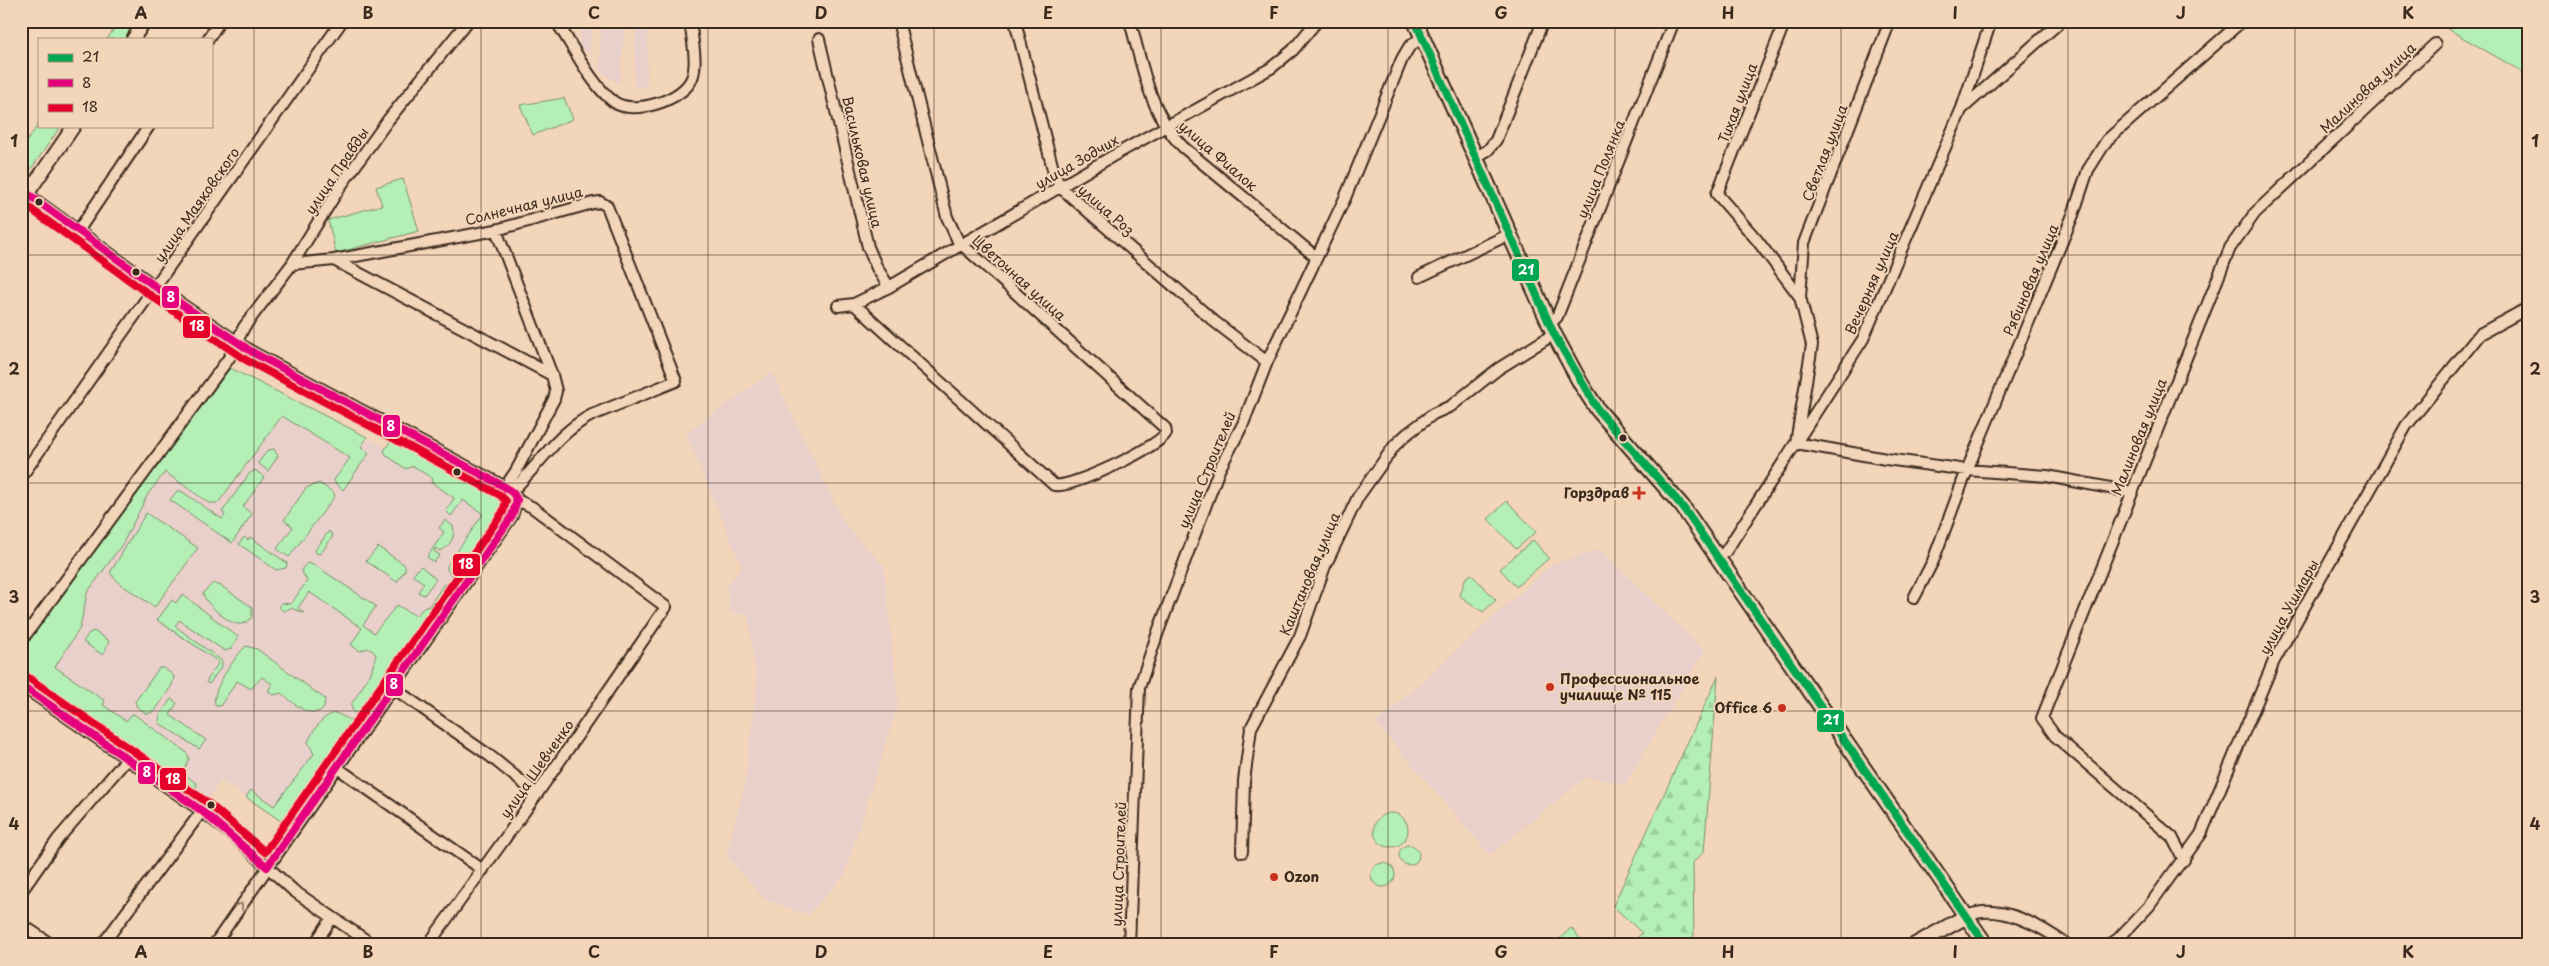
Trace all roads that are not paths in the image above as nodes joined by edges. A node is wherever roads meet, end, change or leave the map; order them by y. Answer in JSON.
{"nodes":[{"id":1,"x":146,"y":21,"type":"edge"},
{"id":2,"x":220,"y":21,"type":"edge"},
{"id":3,"x":342,"y":21,"type":"edge"},
{"id":4,"x":468,"y":21,"type":"edge"},
{"id":5,"x":556,"y":21,"type":"edge"},
{"id":6,"x":690,"y":21,"type":"edge"},
{"id":7,"x":898,"y":21,"type":"edge"},
{"id":8,"x":1015,"y":21,"type":"edge"},
{"id":9,"x":1130,"y":21,"type":"edge"},
{"id":10,"x":1317,"y":21,"type":"edge"},
{"id":11,"x":1415,"y":21,"type":"edge"},
{"id":12,"x":1543,"y":21,"type":"edge"},
{"id":13,"x":1674,"y":21,"type":"edge"},
{"id":14,"x":1785,"y":21,"type":"edge"},
{"id":15,"x":1890,"y":21,"type":"edge"},
{"id":16,"x":1991,"y":21,"type":"edge"},
{"id":17,"x":2061,"y":21,"type":"edge"},
{"id":18,"x":2242,"y":21,"type":"edge"},
{"id":19,"x":1422,"y":37,"type":"junction"},
{"id":20,"x":135,"y":38,"type":"edge"},
{"id":21,"x":209,"y":38,"type":"edge"},
{"id":22,"x":819,"y":38,"type":"dead end"},
{"id":23,"x":2435,"y":44,"type":"dead end"},
{"id":24,"x":1962,"y":108,"type":"junction"},
{"id":25,"x":1165,"y":127,"type":"junction"},
{"id":26,"x":73,"y":128,"type":"edge"},
{"id":27,"x":148,"y":128,"type":"edge"},
{"id":28,"x":1476,"y":157,"type":"junction"},
{"id":29,"x":1060,"y":188,"type":"junction"},
{"id":30,"x":23,"y":196,"type":"edge"},
{"id":31,"x":496,"y":230,"type":"junction"},
{"id":32,"x":78,"y":231,"type":"junction"},
{"id":33,"x":1510,"y":234,"type":"junction"},
{"id":34,"x":962,"y":246,"type":"junction"},
{"id":35,"x":1316,"y":257,"type":"junction"},
{"id":36,"x":334,"y":260,"type":"junction"},
{"id":37,"x":292,"y":264,"type":"junction"},
{"id":38,"x":1419,"y":277,"type":"dead end"},
{"id":39,"x":156,"y":287,"type":"junction"},
{"id":40,"x":889,"y":287,"type":"junction"},
{"id":41,"x":1800,"y":297,"type":"junction"},
{"id":42,"x":854,"y":304,"type":"junction"},
{"id":43,"x":838,"y":306,"type":"dead end"},
{"id":44,"x":2528,"y":308,"type":"edge"},
{"id":45,"x":1552,"y":329,"type":"junction"},
{"id":46,"x":238,"y":342,"type":"junction"},
{"id":47,"x":1267,"y":362,"type":"junction"},
{"id":48,"x":552,"y":375,"type":"junction"},
{"id":49,"x":1796,"y":443,"type":"junction"},
{"id":50,"x":1967,"y":470,"type":"junction"},
{"id":51,"x":21,"y":477,"type":"edge"},
{"id":52,"x":2132,"y":492,"type":"junction"},
{"id":53,"x":511,"y":493,"type":"junction"},
{"id":54,"x":1719,"y":558,"type":"junction"},
{"id":55,"x":1914,"y":598,"type":"dead end"},
{"id":56,"x":21,"y":641,"type":"edge"},
{"id":57,"x":21,"y":685,"type":"edge"},
{"id":58,"x":392,"y":687,"type":"junction"},
{"id":59,"x":127,"y":759,"type":"junction"},
{"id":60,"x":336,"y":767,"type":"junction"},
{"id":61,"x":537,"y":794,"type":"junction"},
{"id":62,"x":202,"y":811,"type":"junction"},
{"id":63,"x":1242,"y":852,"type":"dead end"},
{"id":64,"x":2184,"y":860,"type":"junction"},
{"id":65,"x":267,"y":867,"type":"junction"},
{"id":66,"x":483,"y":870,"type":"junction"},
{"id":67,"x":21,"y":892,"type":"edge"},
{"id":68,"x":1967,"y":916,"type":"junction"},
{"id":69,"x":332,"y":918,"type":"junction"},
{"id":70,"x":21,"y":924,"type":"edge"},
{"id":71,"x":52,"y":945,"type":"edge"},
{"id":72,"x":102,"y":945,"type":"edge"},
{"id":73,"x":214,"y":945,"type":"edge"},
{"id":74,"x":314,"y":945,"type":"edge"},
{"id":75,"x":372,"y":945,"type":"edge"},
{"id":76,"x":428,"y":945,"type":"edge"},
{"id":77,"x":1129,"y":945,"type":"edge"},
{"id":78,"x":1915,"y":945,"type":"edge"},
{"id":79,"x":1986,"y":945,"type":"edge"},
{"id":80,"x":2067,"y":945,"type":"edge"},
{"id":81,"x":2109,"y":945,"type":"edge"}],
"edges":[{"from":1,"to":20,"type":"street"},
{"from":2,"to":21,"type":"street"},
{"from":3,"to":39,"type":"street","name":"улица Маяковского"},
{"from":4,"to":37,"type":"street","name":"улица Правды"},
{"from":5,"to":6,"type":"street"},
{"from":7,"to":34,"type":"street","name":"Цветочная улица"},
{"from":8,"to":29,"type":"street","name":"улица Роз"},
{"from":9,"to":25,"type":"street","name":"улица Фиалок"},
{"from":10,"to":25,"type":"street","name":"улица Зодчих"},
{"from":11,"to":19,"type":"main road"},
{"from":12,"to":28,"type":"street"},
{"from":13,"to":45,"type":"street","name":"улица Полянка"},
{"from":14,"to":41,"type":"street","name":"Тихая улица"},
{"from":15,"to":41,"type":"street","name":"Светлая улица"},
{"from":16,"to":24,"type":"street","name":"Вечерняя улица"},
{"from":17,"to":24,"type":"street"},
{"from":18,"to":50,"type":"street","name":"Рябиновая улица"},
{"from":19,"to":28,"type":"main road"},
{"from":19,"to":35,"type":"street","name":"улица Строителей"},
{"from":22,"to":40,"type":"street","name":"Васильковая улица"},
{"from":23,"to":52,"type":"street","name":"Малиновая улица"},
{"from":24,"to":49,"type":"street","name":"Вечерняя улица"},
{"from":25,"to":29,"type":"street","name":"улица Зодчих"},
{"from":25,"to":35,"type":"street","name":"улица Фиалок"},
{"from":26,"to":30,"type":"street"},
{"from":27,"to":32,"type":"street"},
{"from":28,"to":33,"type":"main road"},
{"from":29,"to":34,"type":"street","name":"улица Зодчих"},
{"from":29,"to":47,"type":"street","name":"улица Роз"},
{"from":30,"to":32,"type":"street"},
{"from":31,"to":36,"type":"street","name":"Солнечная улица"},
{"from":31,"to":48,"type":"street"},
{"from":31,"to":53,"type":"street","name":"Солнечная улица"},
{"from":32,"to":39,"type":"street"},
{"from":33,"to":38,"type":"street"},
{"from":33,"to":45,"type":"main road"},
{"from":34,"to":40,"type":"street","name":"улица Зодчих"},
{"from":34,"to":42,"type":"street","name":"Цветочная улица"},
{"from":35,"to":47,"type":"street","name":"улица Строителей"},
{"from":36,"to":37,"type":"street","name":"Солнечная улица"},
{"from":36,"to":48,"type":"street"},
{"from":37,"to":46,"type":"street","name":"улица Правды"},
{"from":39,"to":46,"type":"street"},
{"from":39,"to":51,"type":"street","name":"улица Маяковского"},
{"from":40,"to":42,"type":"street","name":"улица Зодчих"},
{"from":41,"to":49,"type":"street"},
{"from":42,"to":43,"type":"street","name":"улица Зодчих"},
{"from":44,"to":64,"type":"street","name":"улица Ушмары"},
{"from":45,"to":54,"type":"main road"},
{"from":45,"to":63,"type":"street","name":"Каштановая улица"},
{"from":46,"to":53,"type":"street"},
{"from":46,"to":56,"type":"street","name":"улица Правды"},
{"from":47,"to":77,"type":"street","name":"улица Строителей"},
{"from":48,"to":53,"type":"street"},
{"from":49,"to":50,"type":"street"},
{"from":49,"to":54,"type":"street","name":"Вечерняя улица"},
{"from":50,"to":52,"type":"street"},
{"from":50,"to":55,"type":"street","name":"Рябиновая улица"},
{"from":52,"to":64,"type":"street","name":"Малиновая улица"},
{"from":53,"to":58,"type":"street"},
{"from":53,"to":61,"type":"street","name":"улица Шевченко"},
{"from":54,"to":68,"type":"main road"},
{"from":57,"to":59,"type":"street"},
{"from":58,"to":60,"type":"street"},
{"from":58,"to":61,"type":"street"},
{"from":59,"to":62,"type":"street"},
{"from":59,"to":67,"type":"street"},
{"from":60,"to":65,"type":"street"},
{"from":60,"to":66,"type":"street"},
{"from":61,"to":66,"type":"street","name":"улица Шевченко"},
{"from":62,"to":65,"type":"street"},
{"from":62,"to":72,"type":"street"},
{"from":64,"to":81,"type":"street","name":"улица Ушмары"},
{"from":65,"to":69,"type":"street"},
{"from":73,"to":65,"type":"street","one_way":true},
{"from":66,"to":76,"type":"street","name":"улица Шевченко"},
{"from":68,"to":78,"type":"main road"},
{"from":68,"to":79,"type":"main road"},
{"from":68,"to":80,"type":"street"},
{"from":69,"to":74,"type":"street"},
{"from":69,"to":75,"type":"street"},
{"from":70,"to":71,"type":"street"}]}
